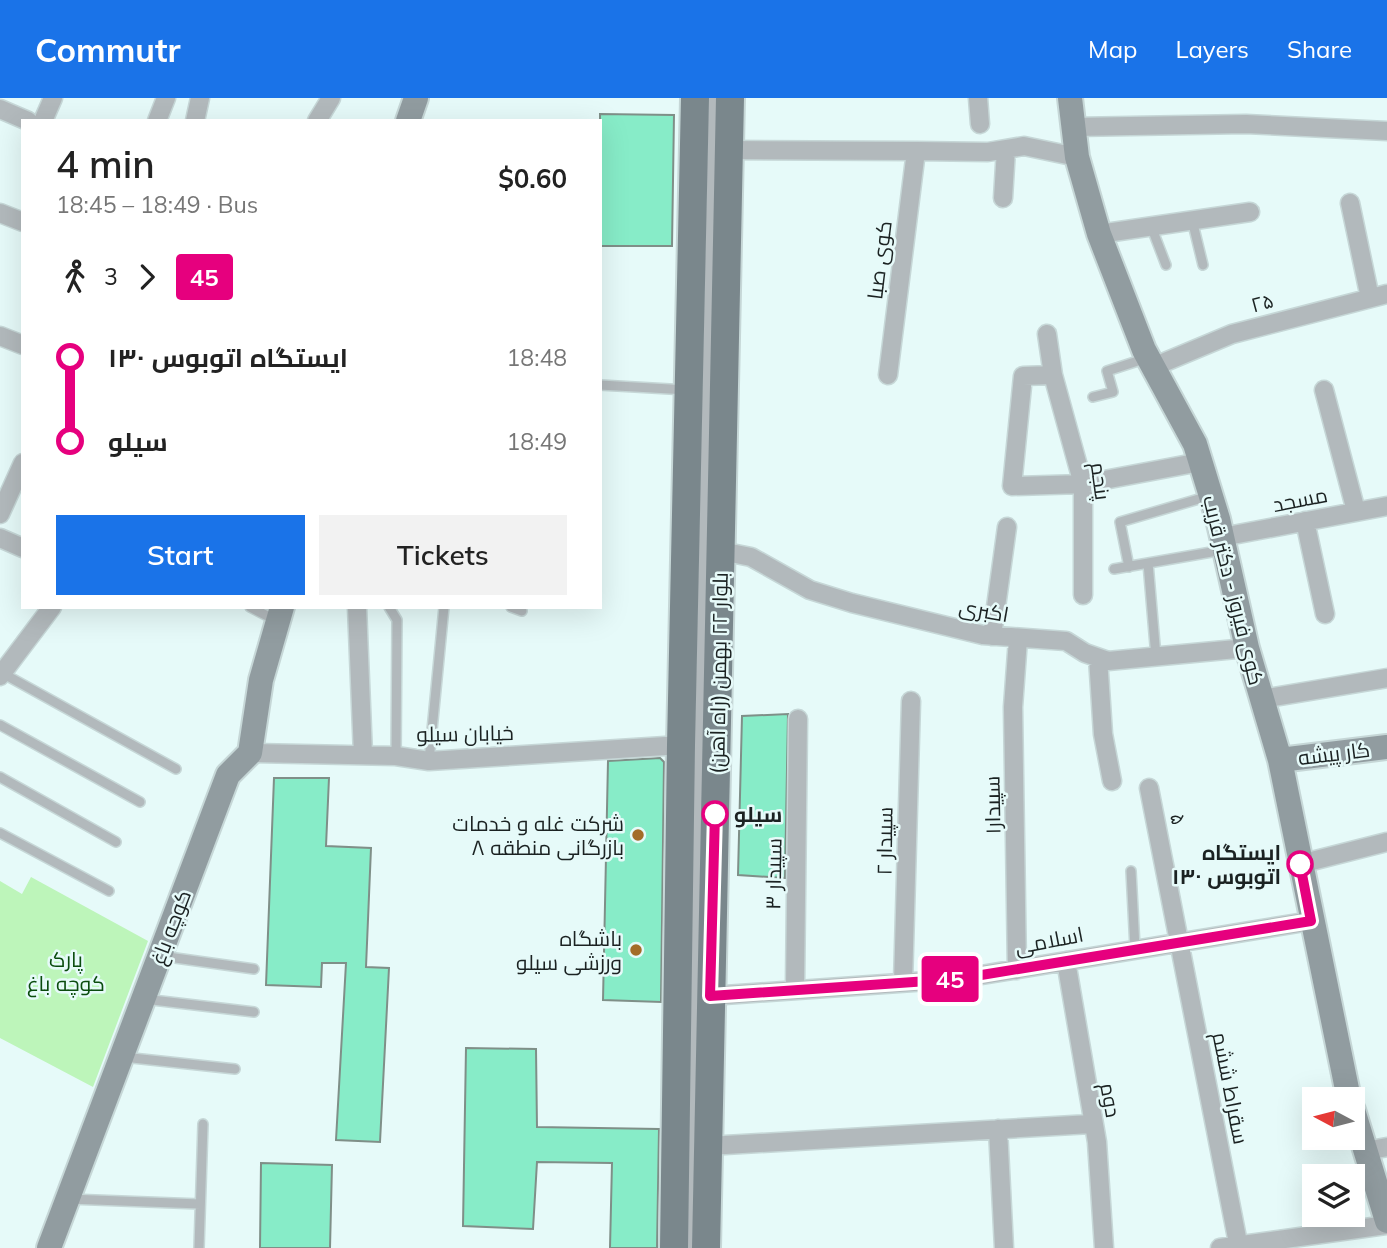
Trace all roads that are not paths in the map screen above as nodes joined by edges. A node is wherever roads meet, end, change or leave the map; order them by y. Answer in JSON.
{"nodes":[{"id":1,"x":53,"y":98,"type":"edge"},
{"id":2,"x":166,"y":98,"type":"edge"},
{"id":3,"x":200,"y":98,"type":"edge"},
{"id":4,"x":331,"y":98,"type":"edge"},
{"id":5,"x":416,"y":98,"type":"edge"},
{"id":6,"x":695,"y":98,"type":"edge"},
{"id":7,"x":713,"y":98,"type":"edge"},
{"id":8,"x":730,"y":98,"type":"edge"},
{"id":9,"x":978,"y":98,"type":"edge"},
{"id":10,"x":1070,"y":98,"type":"edge"},
{"id":11,"x":0,"y":109,"type":"edge"},
{"id":12,"x":24,"y":119,"type":"edge"},
{"id":13,"x":44,"y":119,"type":"edge"},
{"id":14,"x":158,"y":119,"type":"edge"},
{"id":15,"x":195,"y":119,"type":"edge"},
{"id":16,"x":318,"y":119,"type":"edge"},
{"id":17,"x":409,"y":119,"type":"edge"},
{"id":18,"x":980,"y":124,"type":"dead end"},
{"id":19,"x":1073,"y":127,"type":"junction"},
{"id":20,"x":1387,"y":131,"type":"edge"},
{"id":21,"x":1006,"y":149,"type":"junction"},
{"id":22,"x":729,"y":150,"type":"junction"},
{"id":23,"x":916,"y":151,"type":"junction"},
{"id":24,"x":1077,"y":157,"type":"junction"},
{"id":25,"x":1003,"y":198,"type":"dead end"},
{"id":26,"x":1350,"y":203,"type":"dead end"},
{"id":27,"x":1250,"y":212,"type":"dead end"},
{"id":28,"x":0,"y":213,"type":"edge"},
{"id":29,"x":1192,"y":220,"type":"junction"},
{"id":30,"x":21,"y":221,"type":"edge"},
{"id":31,"x":1151,"y":226,"type":"junction"},
{"id":32,"x":1099,"y":234,"type":"junction"},
{"id":33,"x":1166,"y":265,"type":"dead end"},
{"id":34,"x":1203,"y":265,"type":"dead end"},
{"id":35,"x":1378,"y":296,"type":"edge"},
{"id":36,"x":1047,"y":334,"type":"dead end"},
{"id":37,"x":0,"y":336,"type":"edge"},
{"id":38,"x":21,"y":344,"type":"edge"},
{"id":39,"x":1151,"y":362,"type":"junction"},
{"id":40,"x":888,"y":375,"type":"dead end"},
{"id":41,"x":1053,"y":375,"type":"junction"},
{"id":42,"x":602,"y":385,"type":"edge"},
{"id":43,"x":688,"y":390,"type":"junction"},
{"id":44,"x":1324,"y":390,"type":"dead end"},
{"id":45,"x":1093,"y":397,"type":"dead end"},
{"id":46,"x":1200,"y":462,"type":"junction"},
{"id":47,"x":21,"y":467,"type":"edge"},
{"id":48,"x":1083,"y":484,"type":"junction"},
{"id":49,"x":1211,"y":496,"type":"junction"},
{"id":50,"x":1387,"y":506,"type":"edge"},
{"id":51,"x":1356,"y":512,"type":"junction"},
{"id":52,"x":0,"y":514,"type":"edge"},
{"id":53,"x":1305,"y":521,"type":"junction"},
{"id":54,"x":1007,"y":527,"type":"dead end"},
{"id":55,"x":0,"y":538,"type":"edge"},
{"id":56,"x":1223,"y":543,"type":"junction"},
{"id":57,"x":21,"y":547,"type":"edge"},
{"id":58,"x":721,"y":551,"type":"junction"},
{"id":59,"x":1148,"y":564,"type":"junction"},
{"id":60,"x":1129,"y":567,"type":"junction"},
{"id":61,"x":1114,"y":569,"type":"dead end"},
{"id":62,"x":1083,"y":595,"type":"dead end"},
{"id":63,"x":50,"y":609,"type":"edge"},
{"id":64,"x":259,"y":609,"type":"edge"},
{"id":65,"x":357,"y":609,"type":"edge"},
{"id":66,"x":390,"y":609,"type":"edge"},
{"id":67,"x":444,"y":609,"type":"edge"},
{"id":68,"x":516,"y":609,"type":"edge"},
{"id":69,"x":522,"y":611,"type":"dead end"},
{"id":70,"x":280,"y":614,"type":"edge"},
{"id":71,"x":1325,"y":614,"type":"dead end"},
{"id":72,"x":992,"y":636,"type":"junction"},
{"id":73,"x":1017,"y":639,"type":"junction"},
{"id":74,"x":1247,"y":648,"type":"junction"},
{"id":75,"x":1156,"y":657,"type":"junction"},
{"id":76,"x":1098,"y":658,"type":"junction"},
{"id":77,"x":1,"y":674,"type":"edge"},
{"id":78,"x":1387,"y":678,"type":"edge"},
{"id":79,"x":1262,"y":699,"type":"junction"},
{"id":80,"x":911,"y":701,"type":"dead end"},
{"id":81,"x":798,"y":719,"type":"dead end"},
{"id":82,"x":0,"y":725,"type":"edge"},
{"id":83,"x":699,"y":740,"type":"junction"},
{"id":84,"x":1387,"y":747,"type":"edge"},
{"id":85,"x":250,"y":753,"type":"junction"},
{"id":86,"x":363,"y":755,"type":"junction"},
{"id":87,"x":396,"y":755,"type":"junction"},
{"id":88,"x":1280,"y":760,"type":"junction"},
{"id":89,"x":429,"y":761,"type":"junction"},
{"id":90,"x":176,"y":769,"type":"dead end"},
{"id":91,"x":0,"y":777,"type":"edge"},
{"id":92,"x":1112,"y":781,"type":"dead end"},
{"id":93,"x":1149,"y":788,"type":"dead end"},
{"id":94,"x":140,"y":802,"type":"dead end"},
{"id":95,"x":0,"y":833,"type":"edge"},
{"id":96,"x":116,"y":842,"type":"dead end"},
{"id":97,"x":1387,"y":842,"type":"edge"},
{"id":98,"x":1300,"y":864,"type":"junction"},
{"id":99,"x":1131,"y":871,"type":"dead end"},
{"id":100,"x":110,"y":891,"type":"dead end"},
{"id":101,"x":1311,"y":921,"type":"junction"},
{"id":102,"x":1180,"y":941,"type":"junction"},
{"id":103,"x":1135,"y":948,"type":"junction"},
{"id":104,"x":159,"y":956,"type":"junction"},
{"id":105,"x":1066,"y":961,"type":"junction"},
{"id":106,"x":254,"y":970,"type":"dead end"},
{"id":107,"x":1017,"y":970,"type":"junction"},
{"id":108,"x":903,"y":983,"type":"junction"},
{"id":109,"x":795,"y":988,"type":"junction"},
{"id":110,"x":710,"y":996,"type":"junction"},
{"id":111,"x":142,"y":999,"type":"junction"},
{"id":112,"x":254,"y":1012,"type":"dead end"},
{"id":113,"x":121,"y":1057,"type":"junction"},
{"id":114,"x":235,"y":1069,"type":"dead end"},
{"id":115,"x":1346,"y":1087,"type":"edge"},
{"id":116,"x":203,"y":1124,"type":"dead end"},
{"id":117,"x":1091,"y":1124,"type":"junction"},
{"id":118,"x":998,"y":1129,"type":"junction"},
{"id":119,"x":1365,"y":1130,"type":"edge"},
{"id":120,"x":708,"y":1146,"type":"junction"},
{"id":121,"x":1376,"y":1149,"type":"edge"},
{"id":122,"x":68,"y":1199,"type":"junction"},
{"id":123,"x":200,"y":1204,"type":"junction"},
{"id":124,"x":1387,"y":1223,"type":"edge"},
{"id":125,"x":1273,"y":1244,"type":"edge"},
{"id":126,"x":1229,"y":1246,"type":"edge"},
{"id":127,"x":49,"y":1248,"type":"edge"},
{"id":128,"x":199,"y":1248,"type":"edge"},
{"id":129,"x":674,"y":1248,"type":"edge"},
{"id":130,"x":688,"y":1248,"type":"edge"},
{"id":131,"x":706,"y":1248,"type":"edge"},
{"id":132,"x":1004,"y":1248,"type":"edge"},
{"id":133,"x":1104,"y":1248,"type":"edge"}],
"edges":[{"from":1,"to":13,"type":"street"},
{"from":2,"to":14,"type":"street"},
{"from":3,"to":15,"type":"street"},
{"from":4,"to":16,"type":"street"},
{"from":5,"to":17,"type":"main road"},
{"from":6,"to":43,"type":"main road","name":"بلوار ۲۲ بهمن (راه آهن)"},
{"from":7,"to":83,"type":"lane"},
{"from":8,"to":22,"type":"main road","name":"بلوار ۲۲ بهمن (راه آهن)"},
{"from":9,"to":18,"type":"street"},
{"from":10,"to":19,"type":"main road","name":"کوی فیروز - دکتر قریب"},
{"from":11,"to":12,"type":"street"},
{"from":19,"to":20,"type":"street"},
{"from":19,"to":24,"type":"main road","name":"کوی فیروز - دکتر قریب"},
{"from":21,"to":23,"type":"street"},
{"from":21,"to":24,"type":"street"},
{"from":21,"to":25,"type":"street"},
{"from":22,"to":23,"type":"street"},
{"from":22,"to":58,"type":"main road","name":"بلوار ۲۲ بهمن (راه آهن)"},
{"from":23,"to":40,"type":"street","name":"کوی صبا"},
{"from":24,"to":32,"type":"main road","name":"کوی فیروز - دکتر قریب"},
{"from":26,"to":35,"type":"street"},
{"from":27,"to":29,"type":"street"},
{"from":28,"to":30,"type":"street"},
{"from":29,"to":31,"type":"street"},
{"from":29,"to":34,"type":"lane"},
{"from":31,"to":32,"type":"street"},
{"from":31,"to":33,"type":"lane"},
{"from":32,"to":39,"type":"main road","name":"کوی فیروز - دکتر قریب"},
{"from":35,"to":39,"type":"street","name":"۲۵"},
{"from":36,"to":41,"type":"street","name":"پنجم"},
{"from":37,"to":38,"type":"street"},
{"from":39,"to":45,"type":"lane"},
{"from":39,"to":46,"type":"main road","name":"کوی فیروز - دکتر قریب"},
{"from":41,"to":48,"type":"street","name":"پنجم"},
{"from":41,"to":48,"type":"street"},
{"from":42,"to":43,"type":"lane"},
{"from":43,"to":83,"type":"main road","name":"بلوار ۲۲ بهمن (راه آهن)"},
{"from":44,"to":51,"type":"street"},
{"from":46,"to":48,"type":"street"},
{"from":46,"to":49,"type":"main road","name":"کوی فیروز - دکتر قریب"},
{"from":47,"to":52,"type":"street"},
{"from":48,"to":62,"type":"street","name":"پنجم"},
{"from":49,"to":56,"type":"main road","name":"کوی فیروز - دکتر قریب"},
{"from":49,"to":60,"type":"lane"},
{"from":50,"to":51,"type":"street","name":"مسجد"},
{"from":51,"to":53,"type":"street","name":"مسجد"},
{"from":53,"to":56,"type":"street","name":"مسجد"},
{"from":53,"to":71,"type":"street"},
{"from":54,"to":72,"type":"street"},
{"from":55,"to":57,"type":"street"},
{"from":56,"to":59,"type":"lane"},
{"from":56,"to":74,"type":"main road","name":"کوی فیروز - دکتر قریب"},
{"from":58,"to":72,"type":"street","name":"اکبری"},
{"from":58,"to":83,"type":"main road","name":"بلوار ۲۲ بهمن (راه آهن)"},
{"from":59,"to":60,"type":"lane"},
{"from":59,"to":75,"type":"lane"},
{"from":60,"to":61,"type":"lane"},
{"from":63,"to":77,"type":"street"},
{"from":64,"to":70,"type":"lane"},
{"from":65,"to":86,"type":"street"},
{"from":66,"to":87,"type":"lane"},
{"from":67,"to":89,"type":"lane"},
{"from":68,"to":69,"type":"lane"},
{"from":70,"to":85,"type":"main road"},
{"from":72,"to":73,"type":"street","name":"اکبری"},
{"from":73,"to":76,"type":"street","name":"اکبری"},
{"from":73,"to":107,"type":"street","name":"سپیدار۱"},
{"from":74,"to":75,"type":"street","name":"اکبری"},
{"from":74,"to":79,"type":"main road","name":"کوی فیروز - دکتر قریب"},
{"from":75,"to":76,"type":"street","name":"اکبری"},
{"from":76,"to":92,"type":"street"},
{"from":77,"to":90,"type":"lane"},
{"from":78,"to":79,"type":"street"},
{"from":79,"to":88,"type":"main road","name":"کوی فیروز - دکتر قریب"},
{"from":80,"to":108,"type":"street","name":"سپیدار ۲"},
{"from":81,"to":109,"type":"street","name":"سپیدار ۳"},
{"from":82,"to":94,"type":"lane"},
{"from":83,"to":89,"type":"street","name":"خیابان سیلو"},
{"from":83,"to":110,"type":"main road","name":"بلوار ۲۲ بهمن (راه آهن)"},
{"from":83,"to":129,"type":"main road","name":"بلوار ۲۲ بهمن (راه آهن)"},
{"from":83,"to":130,"type":"lane"},
{"from":84,"to":88,"type":"main road","name":"کار پیشه"},
{"from":85,"to":86,"type":"street","name":"خیابان سیلو"},
{"from":85,"to":104,"type":"main road","name":"کوچه باغ"},
{"from":86,"to":87,"type":"street","name":"خیابان سیلو"},
{"from":87,"to":89,"type":"street","name":"خیابان سیلو"},
{"from":88,"to":98,"type":"main road","name":"کوی فیروز - دکتر قریب"},
{"from":91,"to":96,"type":"lane"},
{"from":93,"to":102,"type":"street","name":"۵"},
{"from":95,"to":100,"type":"lane"},
{"from":97,"to":98,"type":"street"},
{"from":98,"to":101,"type":"main road","name":"کوی فیروز - دکتر قریب"},
{"from":99,"to":103,"type":"lane"},
{"from":101,"to":102,"type":"street","name":"اسلامی"},
{"from":101,"to":115,"type":"main road","name":"کوی فیروز - دکتر قریب"},
{"from":102,"to":103,"type":"street","name":"اسلامی"},
{"from":102,"to":126,"type":"street","name":"سقراط ششم"},
{"from":103,"to":105,"type":"street","name":"اسلامی"},
{"from":104,"to":106,"type":"lane"},
{"from":104,"to":111,"type":"main road","name":"کوچه باغ"},
{"from":105,"to":107,"type":"street","name":"اسلامی"},
{"from":105,"to":117,"type":"street","name":"دوم"},
{"from":107,"to":108,"type":"street","name":"اسلامی"},
{"from":108,"to":109,"type":"street","name":"اسلامی"},
{"from":109,"to":110,"type":"street","name":"اسلامی"},
{"from":110,"to":120,"type":"main road","name":"بلوار ۲۲ بهمن (راه آهن)"},
{"from":111,"to":112,"type":"lane"},
{"from":111,"to":113,"type":"main road","name":"کوچه باغ"},
{"from":113,"to":114,"type":"lane"},
{"from":113,"to":122,"type":"main road","name":"کوچه باغ"},
{"from":116,"to":123,"type":"lane"},
{"from":117,"to":118,"type":"street"},
{"from":117,"to":133,"type":"street","name":"دوم"},
{"from":118,"to":120,"type":"street"},
{"from":118,"to":132,"type":"street"},
{"from":119,"to":121,"type":"main road"},
{"from":120,"to":131,"type":"main road","name":"بلوار ۲۲ بهمن (راه آهن)"},
{"from":121,"to":124,"type":"main road"},
{"from":122,"to":123,"type":"lane"},
{"from":122,"to":127,"type":"main road","name":"کوچه باغ"},
{"from":123,"to":128,"type":"lane"},
{"from":124,"to":125,"type":"street"},
{"from":125,"to":126,"type":"street"}]}
